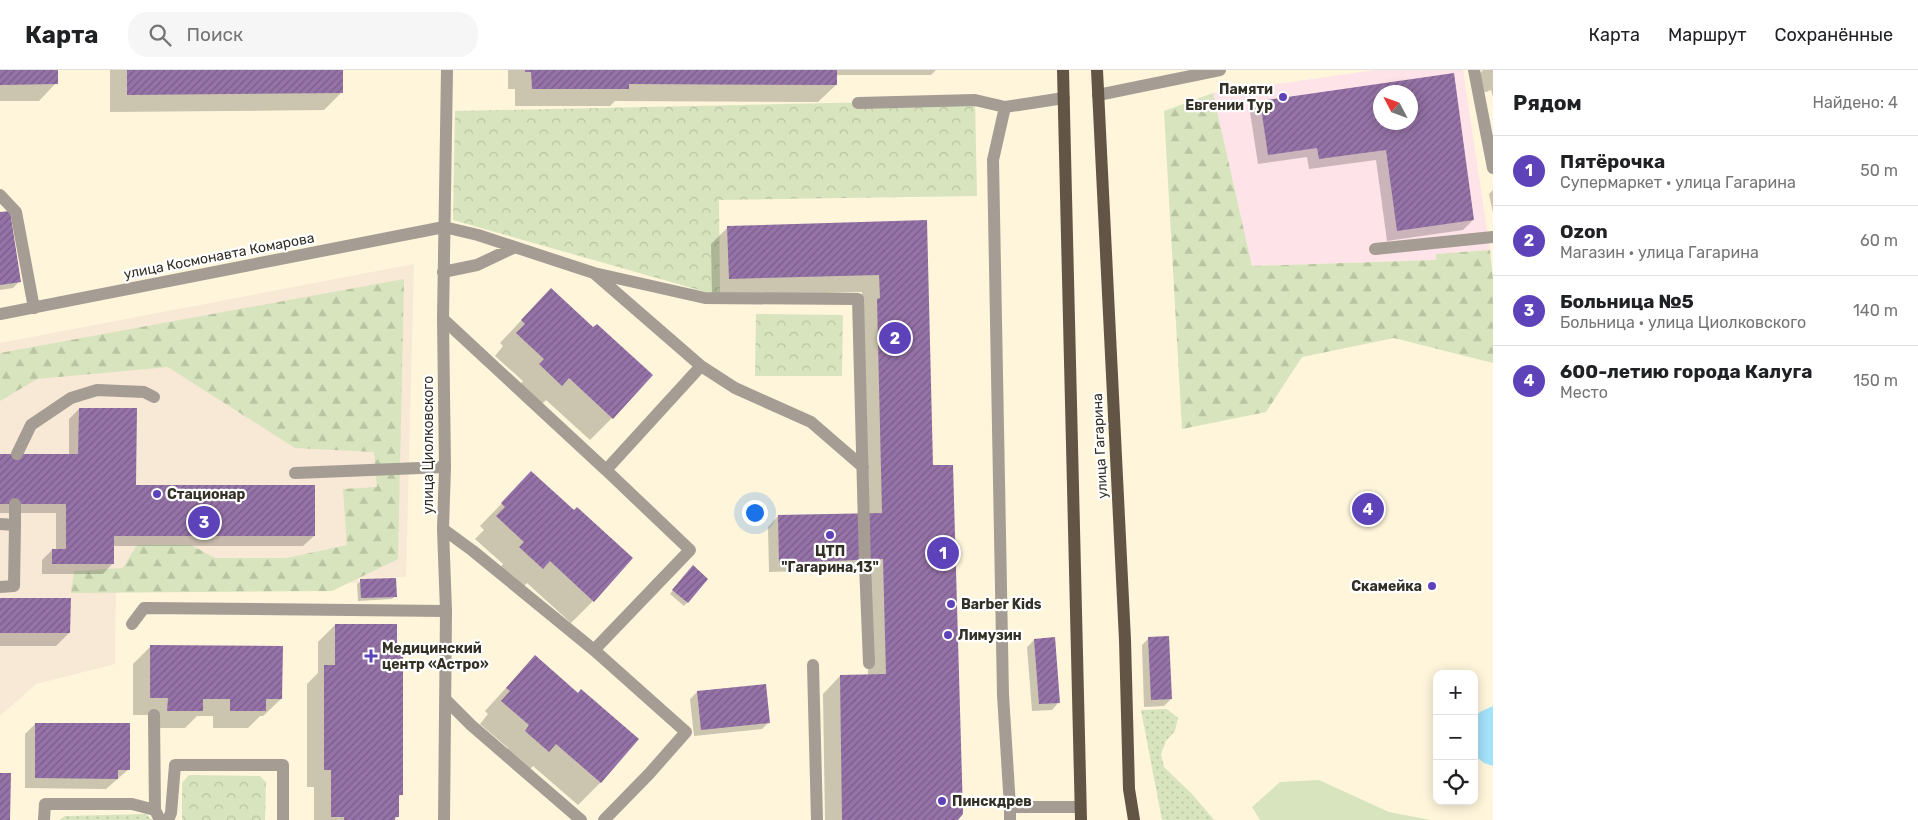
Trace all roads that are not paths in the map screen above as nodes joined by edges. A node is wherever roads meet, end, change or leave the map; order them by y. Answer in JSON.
{"nodes":[{"id":1,"x":447,"y":70,"type":"edge"},
{"id":2,"x":1063,"y":70,"type":"edge"},
{"id":3,"x":1097,"y":70,"type":"edge"},
{"id":4,"x":1220,"y":70,"type":"edge"},
{"id":5,"x":1474,"y":70,"type":"edge"},
{"id":6,"x":1098,"y":95,"type":"junction"},
{"id":7,"x":1064,"y":98,"type":"junction"},
{"id":8,"x":858,"y":103,"type":"dead end"},
{"id":9,"x":1005,"y":107,"type":"junction"},
{"id":10,"x":1493,"y":168,"type":"edge"},
{"id":11,"x":0,"y":195,"type":"edge"},
{"id":12,"x":444,"y":227,"type":"junction"},
{"id":13,"x":1493,"y":237,"type":"edge"},
{"id":14,"x":513,"y":248,"type":"junction"},
{"id":15,"x":1375,"y":249,"type":"dead end"},
{"id":16,"x":443,"y":272,"type":"junction"},
{"id":17,"x":594,"y":273,"type":"junction"},
{"id":18,"x":34,"y":308,"type":"junction"},
{"id":19,"x":0,"y":314,"type":"edge"},
{"id":20,"x":443,"y":319,"type":"junction"},
{"id":21,"x":701,"y":366,"type":"junction"},
{"id":22,"x":154,"y":398,"type":"dead end"},
{"id":23,"x":17,"y":454,"type":"dead end"},
{"id":24,"x":445,"y":467,"type":"junction"},
{"id":25,"x":862,"y":467,"type":"junction"},
{"id":26,"x":606,"y":470,"type":"junction"},
{"id":27,"x":296,"y":473,"type":"dead end"},
{"id":28,"x":15,"y":504,"type":"dead end"},
{"id":29,"x":0,"y":524,"type":"edge"},
{"id":30,"x":15,"y":525,"type":"junction"},
{"id":31,"x":444,"y":529,"type":"junction"},
{"id":32,"x":0,"y":587,"type":"edge"},
{"id":33,"x":446,"y":611,"type":"junction"},
{"id":34,"x":132,"y":624,"type":"dead end"},
{"id":35,"x":594,"y":650,"type":"junction"},
{"id":36,"x":869,"y":663,"type":"dead end"},
{"id":37,"x":813,"y":665,"type":"dead end"},
{"id":38,"x":446,"y":700,"type":"junction"},
{"id":39,"x":154,"y":715,"type":"dead end"},
{"id":40,"x":1010,"y":807,"type":"junction"},
{"id":41,"x":1080,"y":807,"type":"junction"},
{"id":42,"x":157,"y":815,"type":"edge"},
{"id":43,"x":44,"y":820,"type":"edge"},
{"id":44,"x":168,"y":820,"type":"edge"},
{"id":45,"x":283,"y":820,"type":"edge"},
{"id":46,"x":444,"y":820,"type":"edge"},
{"id":47,"x":581,"y":820,"type":"edge"},
{"id":48,"x":604,"y":820,"type":"edge"},
{"id":49,"x":817,"y":820,"type":"edge"},
{"id":50,"x":1010,"y":820,"type":"edge"},
{"id":51,"x":1081,"y":820,"type":"edge"},
{"id":52,"x":1134,"y":820,"type":"edge"}],
"edges":[{"from":1,"to":12,"type":"street","name":"улица Циолковского"},
{"from":2,"to":7,"type":"main road","name":"улица Гагарина"},
{"from":3,"to":6,"type":"main road","name":"улица Гагарина"},
{"from":4,"to":6,"type":"street"},
{"from":5,"to":10,"type":"street"},
{"from":6,"to":52,"type":"main road","name":"улица Гагарина"},
{"from":7,"to":9,"type":"street"},
{"from":7,"to":41,"type":"main road","name":"улица Гагарина"},
{"from":8,"to":9,"type":"street"},
{"from":9,"to":40,"type":"street"},
{"from":11,"to":18,"type":"street"},
{"from":12,"to":14,"type":"street"},
{"from":12,"to":16,"type":"street","name":"улица Циолковского"},
{"from":12,"to":18,"type":"street","name":"улица Космонавта Комарова"},
{"from":13,"to":15,"type":"street"},
{"from":14,"to":16,"type":"street"},
{"from":14,"to":17,"type":"street"},
{"from":16,"to":20,"type":"street","name":"улица Циолковского"},
{"from":17,"to":21,"type":"street"},
{"from":17,"to":25,"type":"street"},
{"from":18,"to":19,"type":"street","name":"улица Космонавта Комарова"},
{"from":20,"to":24,"type":"street","name":"улица Циолковского"},
{"from":20,"to":26,"type":"street"},
{"from":21,"to":25,"type":"street"},
{"from":21,"to":26,"type":"street"},
{"from":22,"to":23,"type":"street"},
{"from":24,"to":27,"type":"street"},
{"from":24,"to":31,"type":"street","name":"улица Циолковского"},
{"from":25,"to":36,"type":"street"},
{"from":26,"to":35,"type":"street"},
{"from":28,"to":30,"type":"street"},
{"from":29,"to":30,"type":"street"},
{"from":30,"to":32,"type":"street"},
{"from":31,"to":33,"type":"street","name":"улица Циолковского"},
{"from":31,"to":35,"type":"street"},
{"from":33,"to":34,"type":"street"},
{"from":33,"to":38,"type":"street","name":"улица Циолковского"},
{"from":35,"to":48,"type":"street"},
{"from":37,"to":49,"type":"street"},
{"from":38,"to":46,"type":"street","name":"улица Циолковского"},
{"from":38,"to":47,"type":"street"},
{"from":39,"to":42,"type":"street"},
{"from":40,"to":41,"type":"street"},
{"from":40,"to":50,"type":"street"},
{"from":41,"to":51,"type":"main road","name":"улица Гагарина"},
{"from":42,"to":43,"type":"street"},
{"from":44,"to":45,"type":"street"}]}
